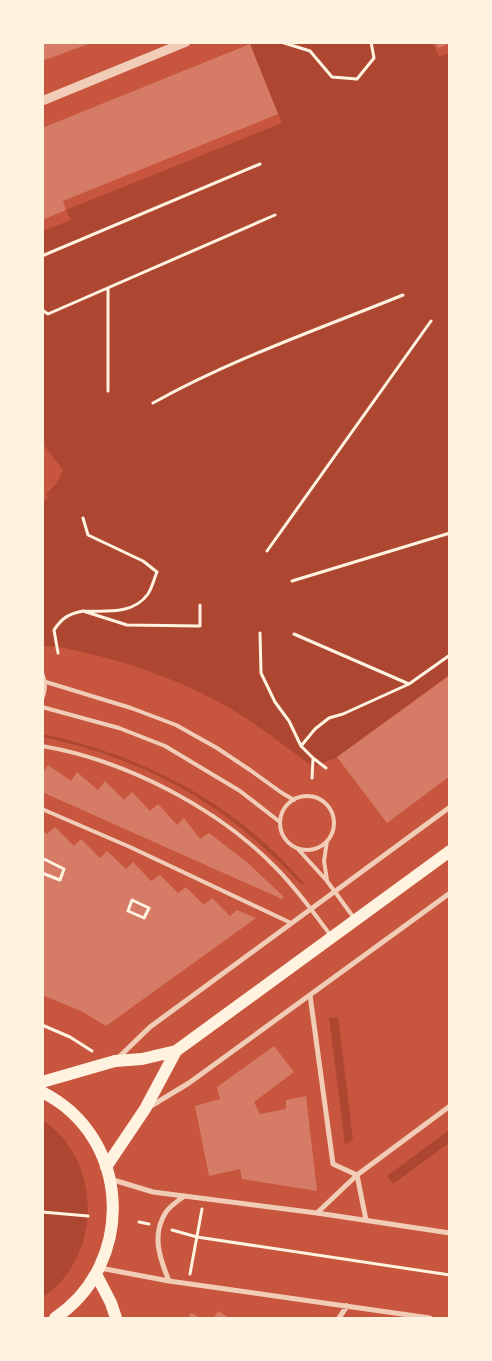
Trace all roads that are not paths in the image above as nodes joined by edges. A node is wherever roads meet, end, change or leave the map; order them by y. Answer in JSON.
{"nodes":[{"id":1,"x":186,"y":42,"type":"edge"},
{"id":2,"x":42,"y":101,"type":"edge"},
{"id":3,"x":42,"y":673,"type":"edge"},
{"id":4,"x":46,"y":682,"type":"junction"},
{"id":5,"x":42,"y":699,"type":"edge"},
{"id":6,"x":42,"y":707,"type":"edge"},
{"id":7,"x":42,"y":746,"type":"edge"},
{"id":8,"x":294,"y":800,"type":"junction"},
{"id":9,"x":450,"y":807,"type":"edge"},
{"id":10,"x":42,"y":809,"type":"edge"},
{"id":11,"x":280,"y":822,"type":"junction"},
{"id":12,"x":327,"y":840,"type":"junction"},
{"id":13,"x":297,"y":848,"type":"junction"},
{"id":14,"x":450,"y":851,"type":"edge"},
{"id":15,"x":327,"y":881,"type":"junction"},
{"id":16,"x":334,"y":891,"type":"junction"},
{"id":17,"x":450,"y":893,"type":"edge"},
{"id":18,"x":310,"y":908,"type":"junction"},
{"id":19,"x":355,"y":919,"type":"junction"},
{"id":20,"x":291,"y":923,"type":"junction"},
{"id":21,"x":332,"y":937,"type":"junction"},
{"id":22,"x":310,"y":995,"type":"junction"},
{"id":23,"x":176,"y":1051,"type":"junction"},
{"id":24,"x":115,"y":1061,"type":"junction"},
{"id":25,"x":42,"y":1082,"type":"edge"},
{"id":26,"x":42,"y":1092,"type":"edge"},
{"id":27,"x":450,"y":1106,"type":"edge"},
{"id":28,"x":145,"y":1109,"type":"junction"},
{"id":29,"x":108,"y":1173,"type":"junction"},
{"id":30,"x":357,"y":1175,"type":"junction"},
{"id":31,"x":184,"y":1196,"type":"junction"},
{"id":32,"x":317,"y":1213,"type":"junction"},
{"id":33,"x":366,"y":1220,"type":"junction"},
{"id":34,"x":450,"y":1233,"type":"edge"},
{"id":35,"x":98,"y":1271,"type":"junction"},
{"id":36,"x":169,"y":1281,"type":"junction"},
{"id":37,"x":347,"y":1306,"type":"junction"},
{"id":38,"x":55,"y":1318,"type":"edge"},
{"id":39,"x":116,"y":1318,"type":"edge"},
{"id":40,"x":340,"y":1318,"type":"edge"},
{"id":41,"x":430,"y":1318,"type":"edge"}],
"edges":[{"from":1,"to":2,"type":"street"},
{"from":3,"to":4,"type":"lane"},
{"from":4,"to":5,"type":"lane"},
{"from":4,"to":8,"type":"lane"},
{"from":6,"to":11,"type":"lane"},
{"from":7,"to":18,"type":"lane"},
{"from":8,"to":11,"type":"lane"},
{"from":8,"to":12,"type":"lane"},
{"from":9,"to":16,"type":"street"},
{"from":10,"to":20,"type":"lane"},
{"from":11,"to":13,"type":"lane"},
{"from":12,"to":13,"type":"lane"},
{"from":12,"to":15,"type":"lane"},
{"from":13,"to":15,"type":"lane"},
{"from":14,"to":19,"type":"main road"},
{"from":15,"to":16,"type":"lane"},
{"from":16,"to":18,"type":"street"},
{"from":16,"to":19,"type":"lane"},
{"from":17,"to":22,"type":"street"},
{"from":18,"to":20,"type":"street"},
{"from":18,"to":21,"type":"lane"},
{"from":19,"to":21,"type":"main road"},
{"from":20,"to":24,"type":"street"},
{"from":21,"to":23,"type":"main road"},
{"from":22,"to":28,"type":"street"},
{"from":22,"to":30,"type":"street"},
{"from":23,"to":24,"type":"main road"},
{"from":23,"to":28,"type":"main road"},
{"from":24,"to":25,"type":"main road"},
{"from":26,"to":29,"type":"main road"},
{"from":27,"to":30,"type":"street"},
{"from":28,"to":29,"type":"main road"},
{"from":29,"to":31,"type":"street"},
{"from":29,"to":35,"type":"main road"},
{"from":30,"to":32,"type":"street"},
{"from":30,"to":33,"type":"street"},
{"from":31,"to":32,"type":"street"},
{"from":31,"to":36,"type":"street"},
{"from":32,"to":33,"type":"street"},
{"from":33,"to":34,"type":"street"},
{"from":35,"to":36,"type":"street"},
{"from":35,"to":38,"type":"main road"},
{"from":35,"to":39,"type":"main road"},
{"from":36,"to":37,"type":"street"},
{"from":37,"to":40,"type":"street"},
{"from":37,"to":41,"type":"street"}]}
